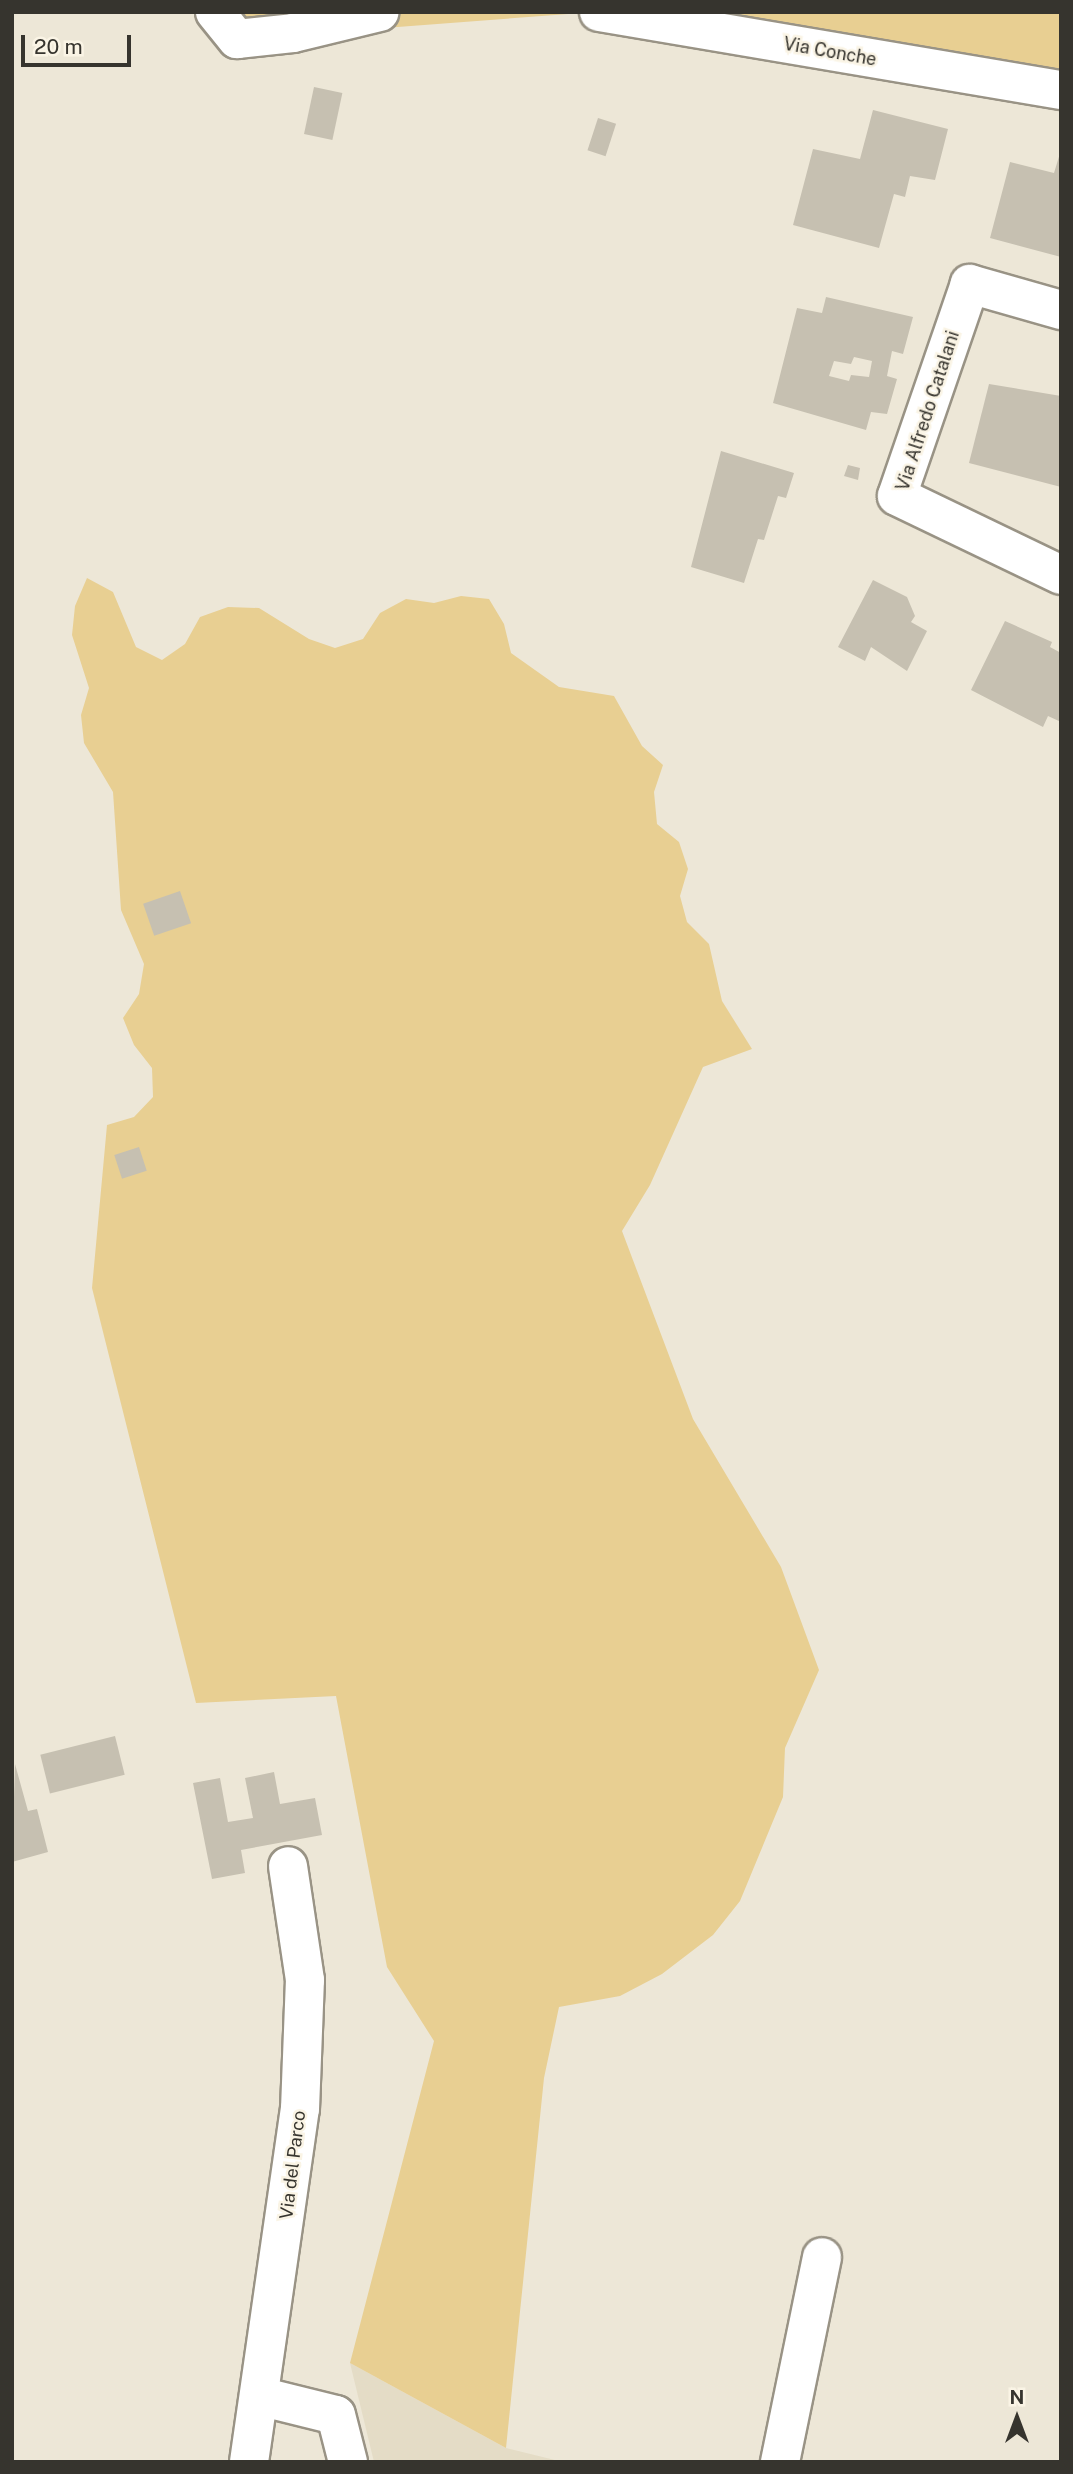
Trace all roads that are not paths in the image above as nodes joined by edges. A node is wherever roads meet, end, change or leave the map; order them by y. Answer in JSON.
{"nodes":[{"id":1,"x":215,"y":12,"type":"edge"},
{"id":2,"x":380,"y":12,"type":"edge"},
{"id":3,"x":599,"y":12,"type":"edge"},
{"id":4,"x":1061,"y":90,"type":"edge"},
{"id":5,"x":1061,"y":310,"type":"edge"},
{"id":6,"x":1061,"y":575,"type":"edge"},
{"id":7,"x":288,"y":1866,"type":"dead end"},
{"id":8,"x":822,"y":2257,"type":"dead end"},
{"id":9,"x":259,"y":2396,"type":"junction"},
{"id":10,"x":249,"y":2462,"type":"edge"},
{"id":11,"x":348,"y":2462,"type":"edge"},
{"id":12,"x":780,"y":2462,"type":"edge"}],
"edges":[{"from":1,"to":2,"type":"street"},
{"from":3,"to":4,"type":"street","name":"Via Conche"},
{"from":5,"to":6,"type":"street","name":"Via Alfredo Catalani"},
{"from":7,"to":9,"type":"street","name":"Via del Parco"},
{"from":8,"to":12,"type":"street"},
{"from":9,"to":10,"type":"street","name":"Via del Parco"},
{"from":9,"to":11,"type":"street"}]}
